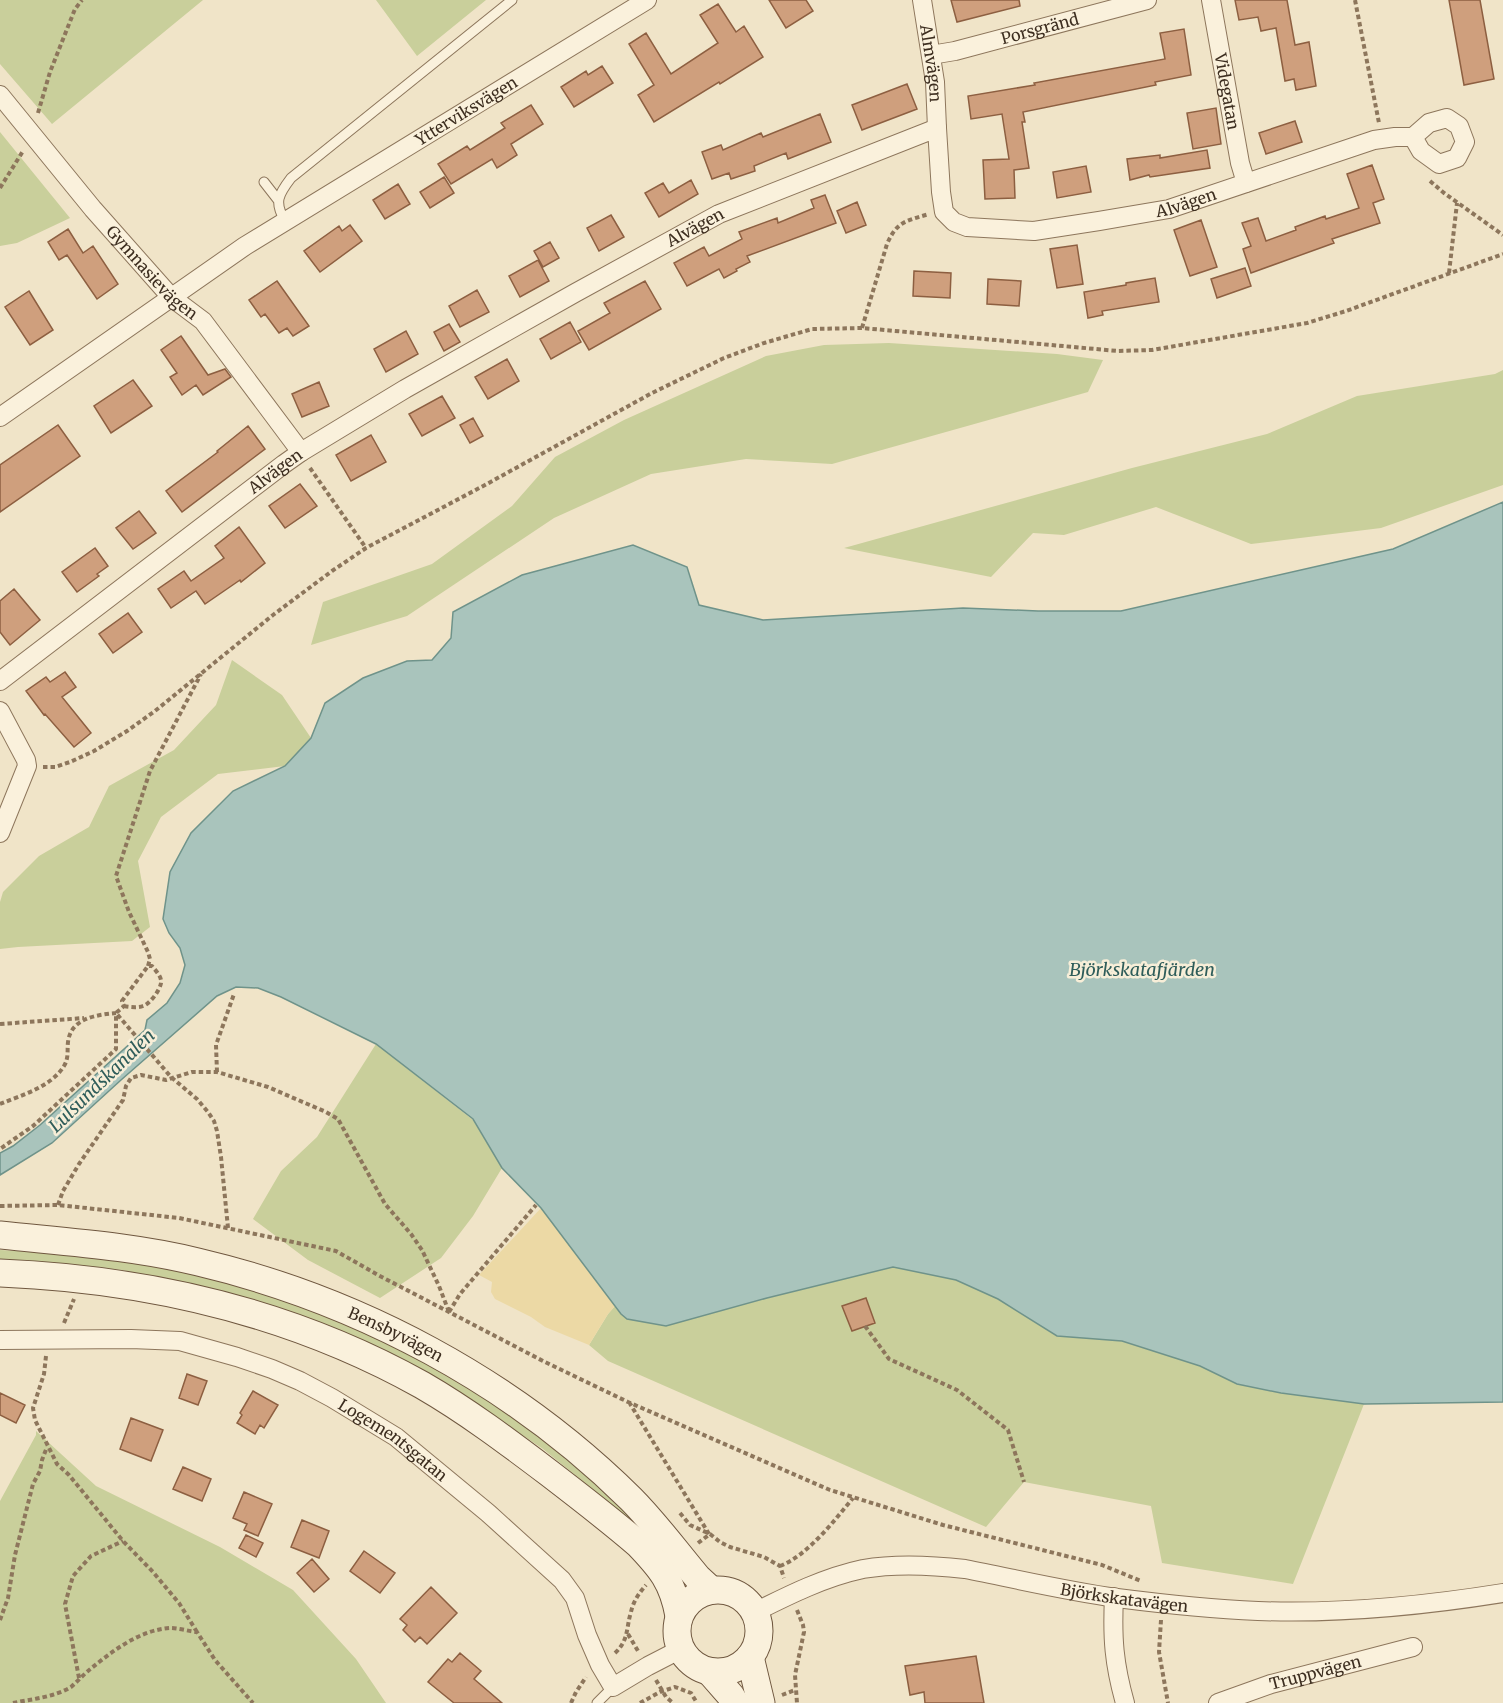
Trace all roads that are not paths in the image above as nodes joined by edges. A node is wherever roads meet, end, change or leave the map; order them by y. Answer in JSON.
{"nodes":[{"id":1,"x":512,"y":0,"type":"edge"},
{"id":2,"x":648,"y":0,"type":"edge"},
{"id":3,"x":922,"y":0,"type":"edge"},
{"id":4,"x":1147,"y":0,"type":"edge"},
{"id":5,"x":1211,"y":0,"type":"edge"},
{"id":6,"x":931,"y":55,"type":"junction"},
{"id":7,"x":0,"y":95,"type":"edge"},
{"id":8,"x":937,"y":128,"type":"junction"},
{"id":9,"x":1413,"y":137,"type":"dead end"},
{"id":10,"x":264,"y":182,"type":"dead end"},
{"id":11,"x":1245,"y":183,"type":"junction"},
{"id":12,"x":278,"y":200,"type":"junction"},
{"id":13,"x":285,"y":221,"type":"junction"},
{"id":14,"x":171,"y":297,"type":"junction"},
{"id":15,"x":0,"y":417,"type":"edge"},
{"id":16,"x":301,"y":452,"type":"junction"},
{"id":17,"x":0,"y":681,"type":"edge"},
{"id":18,"x":0,"y":711,"type":"edge"},
{"id":19,"x":0,"y":833,"type":"edge"},
{"id":20,"x":0,"y":1235,"type":"edge"},
{"id":21,"x":0,"y":1273,"type":"edge"},
{"id":22,"x":0,"y":1340,"type":"edge"},
{"id":23,"x":711,"y":1590,"type":"junction"},
{"id":24,"x":1503,"y":1593,"type":"edge"},
{"id":25,"x":1114,"y":1598,"type":"junction"},
{"id":26,"x":755,"y":1612,"type":"junction"},
{"id":27,"x":679,"y":1616,"type":"junction"},
{"id":28,"x":1413,"y":1647,"type":"dead end"},
{"id":29,"x":681,"y":1649,"type":"junction"},
{"id":30,"x":750,"y":1657,"type":"junction"},
{"id":31,"x":710,"y":1672,"type":"junction"},
{"id":32,"x":613,"y":1688,"type":"junction"},
{"id":33,"x":597,"y":1703,"type":"edge"},
{"id":34,"x":735,"y":1703,"type":"edge"},
{"id":35,"x":760,"y":1703,"type":"edge"},
{"id":36,"x":1125,"y":1703,"type":"edge"},
{"id":37,"x":1218,"y":1703,"type":"edge"}],
"edges":[{"from":1,"to":12,"type":"lane"},
{"from":2,"to":13,"type":"street","name":"Ytterviksvägen"},
{"from":3,"to":6,"type":"street","name":"Almvägen"},
{"from":4,"to":6,"type":"street","name":"Porsgränd"},
{"from":5,"to":11,"type":"street","name":"Videgatan"},
{"from":6,"to":8,"type":"street","name":"Almvägen"},
{"from":7,"to":14,"type":"street","name":"Gymnasievägen"},
{"from":8,"to":11,"type":"street","name":"Alvägen"},
{"from":8,"to":16,"type":"street","name":"Alvägen"},
{"from":9,"to":11,"type":"street","name":"Alvägen"},
{"from":10,"to":12,"type":"lane"},
{"from":12,"to":13,"type":"lane"},
{"from":13,"to":14,"type":"street","name":"Ytterviksvägen"},
{"from":14,"to":15,"type":"street","name":"Ytterviksvägen"},
{"from":14,"to":16,"type":"street","name":"Gymnasievägen"},
{"from":16,"to":17,"type":"street","name":"Alvägen"},
{"from":18,"to":19,"type":"street"},
{"from":20,"to":23,"type":"main road","name":"Bensbyvägen"},
{"from":21,"to":27,"type":"main road","name":"Bensbyvägen"},
{"from":22,"to":32,"type":"street","name":"Logementsgatan"},
{"from":23,"to":26,"type":"main road"},
{"from":23,"to":27,"type":"main road"},
{"from":24,"to":25,"type":"street","name":"Björkskatavägen"},
{"from":25,"to":26,"type":"street","name":"Björkskatavägen"},
{"from":25,"to":36,"type":"street"},
{"from":26,"to":30,"type":"main road"},
{"from":27,"to":29,"type":"main road"},
{"from":28,"to":37,"type":"street","name":"Truppvägen"},
{"from":29,"to":31,"type":"main road"},
{"from":29,"to":32,"type":"street"},
{"from":30,"to":31,"type":"main road"},
{"from":30,"to":35,"type":"main road"},
{"from":31,"to":34,"type":"main road"},
{"from":32,"to":33,"type":"lane"}]}
